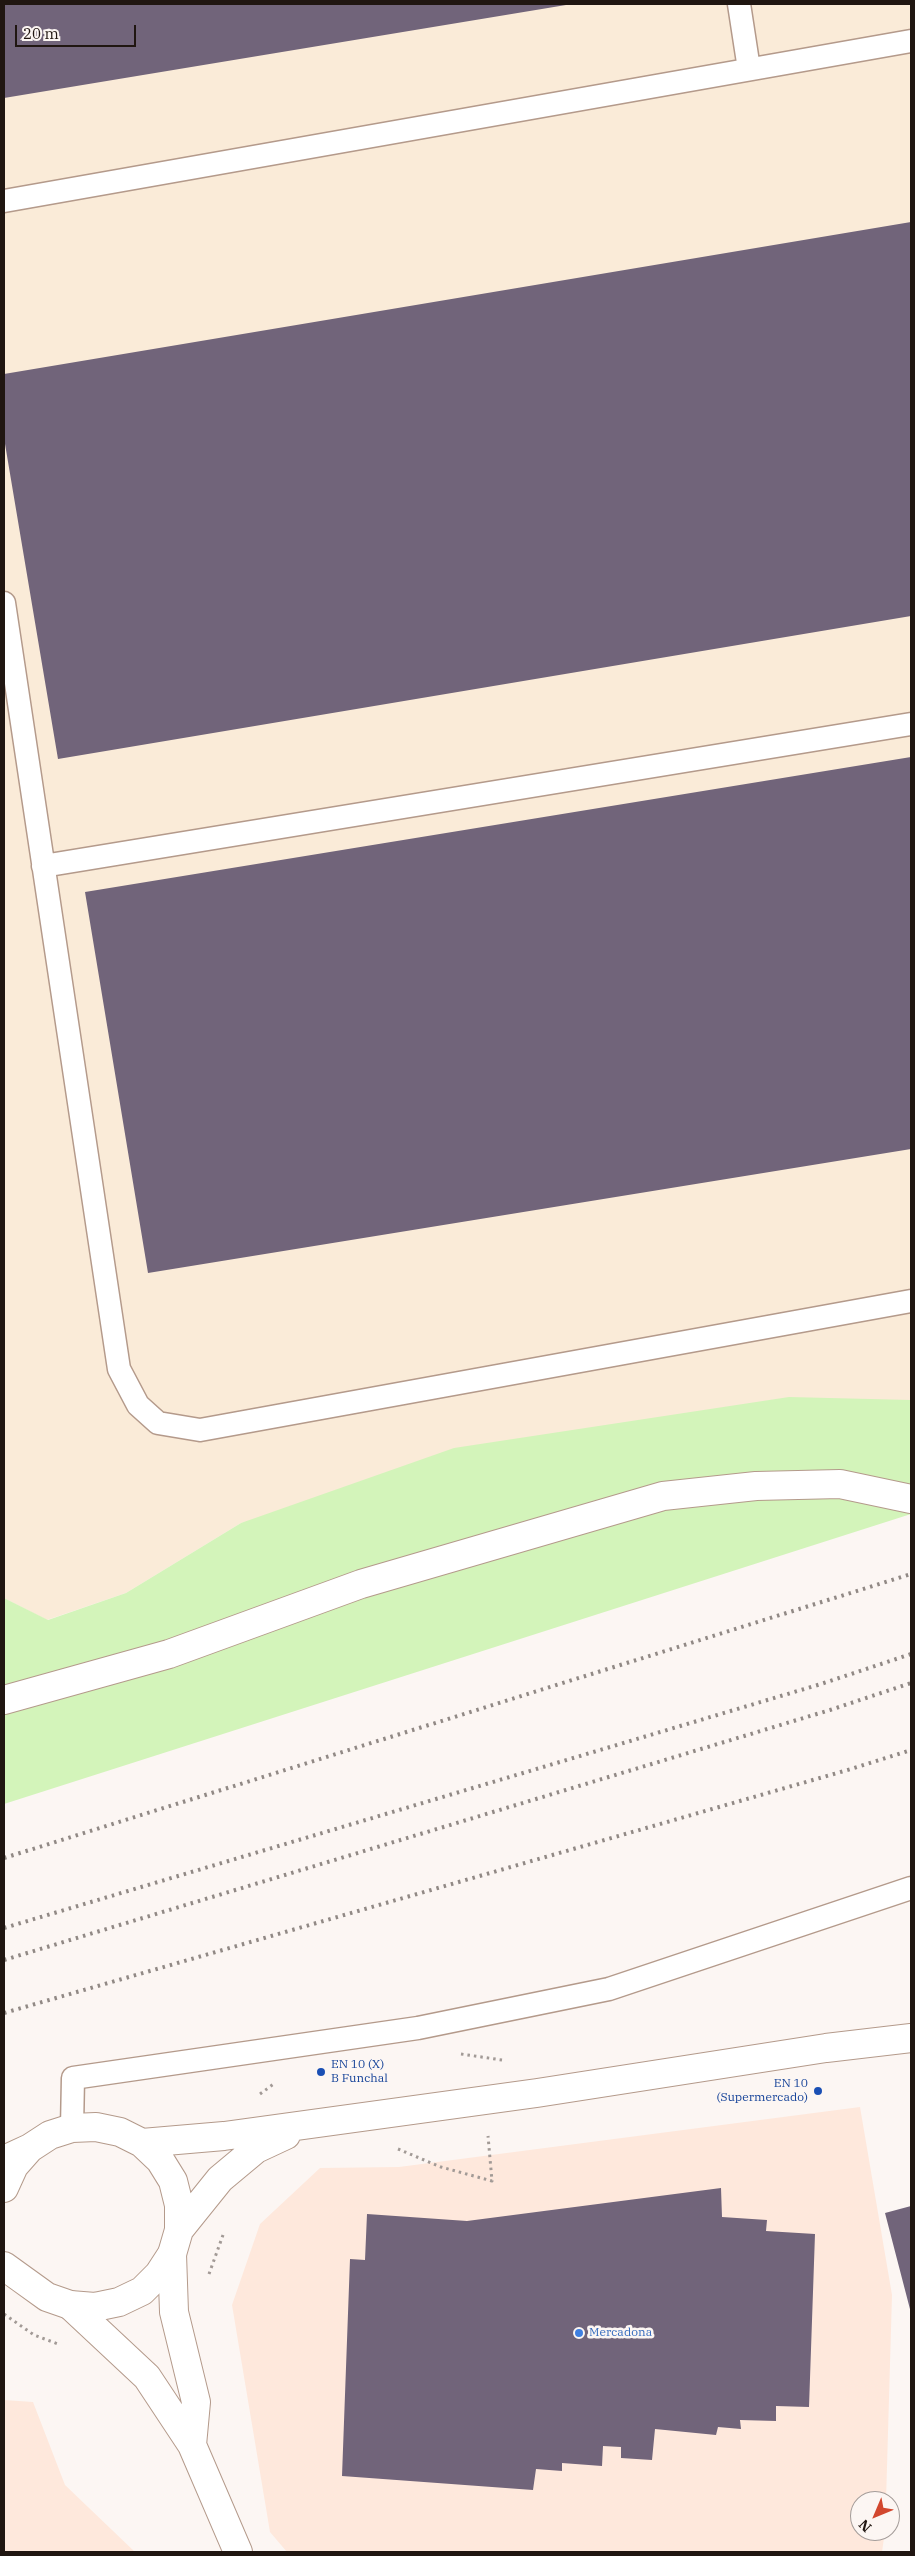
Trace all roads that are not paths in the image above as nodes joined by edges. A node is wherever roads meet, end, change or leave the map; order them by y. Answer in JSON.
{"nodes":[{"id":1,"x":739,"y":4,"type":"edge"},
{"id":2,"x":911,"y":41,"type":"edge"},
{"id":3,"x":749,"y":69,"type":"junction"},
{"id":4,"x":4,"y":200,"type":"edge"},
{"id":5,"x":4,"y":603,"type":"edge"},
{"id":6,"x":911,"y":724,"type":"edge"},
{"id":7,"x":43,"y":866,"type":"junction"},
{"id":8,"x":911,"y":1301,"type":"edge"},
{"id":9,"x":911,"y":1498,"type":"edge"},
{"id":10,"x":4,"y":1700,"type":"edge"},
{"id":11,"x":911,"y":1888,"type":"edge"},
{"id":12,"x":911,"y":2023,"type":"edge"},
{"id":13,"x":911,"y":2038,"type":"edge"},
{"id":14,"x":826,"y":2048,"type":"junction"},
{"id":15,"x":311,"y":2124,"type":"junction"},
{"id":16,"x":72,"y":2128,"type":"junction"},
{"id":17,"x":142,"y":2143,"type":"junction"},
{"id":18,"x":30,"y":2148,"type":"junction"},
{"id":19,"x":4,"y":2160,"type":"edge"},
{"id":20,"x":4,"y":2188,"type":"edge"},
{"id":21,"x":176,"y":2242,"type":"junction"},
{"id":22,"x":4,"y":2244,"type":"edge"},
{"id":23,"x":4,"y":2266,"type":"edge"},
{"id":24,"x":30,"y":2285,"type":"junction"},
{"id":25,"x":70,"y":2305,"type":"junction"},
{"id":26,"x":192,"y":2445,"type":"junction"},
{"id":27,"x":238,"y":2552,"type":"edge"}],
"edges":[{"from":1,"to":3,"type":"lane"},
{"from":2,"to":3,"type":"lane"},
{"from":3,"to":4,"type":"lane"},
{"from":5,"to":7,"type":"lane"},
{"from":6,"to":7,"type":"lane"},
{"from":7,"to":8,"type":"lane"},
{"from":9,"to":10,"type":"main road"},
{"from":11,"to":16,"type":"lane"},
{"from":12,"to":14,"type":"main road"},
{"from":13,"to":14,"type":"main road"},
{"from":14,"to":15,"type":"main road"},
{"from":15,"to":17,"type":"main road"},
{"from":15,"to":21,"type":"main road"},
{"from":16,"to":17,"type":"main road"},
{"from":16,"to":18,"type":"main road"},
{"from":17,"to":21,"type":"main road"},
{"from":18,"to":19,"type":"main road"},
{"from":18,"to":20,"type":"main road"},
{"from":21,"to":25,"type":"main road"},
{"from":21,"to":26,"type":"main road"},
{"from":22,"to":24,"type":"main road"},
{"from":23,"to":24,"type":"main road"},
{"from":24,"to":25,"type":"main road"},
{"from":25,"to":26,"type":"main road"},
{"from":26,"to":27,"type":"main road"}]}
